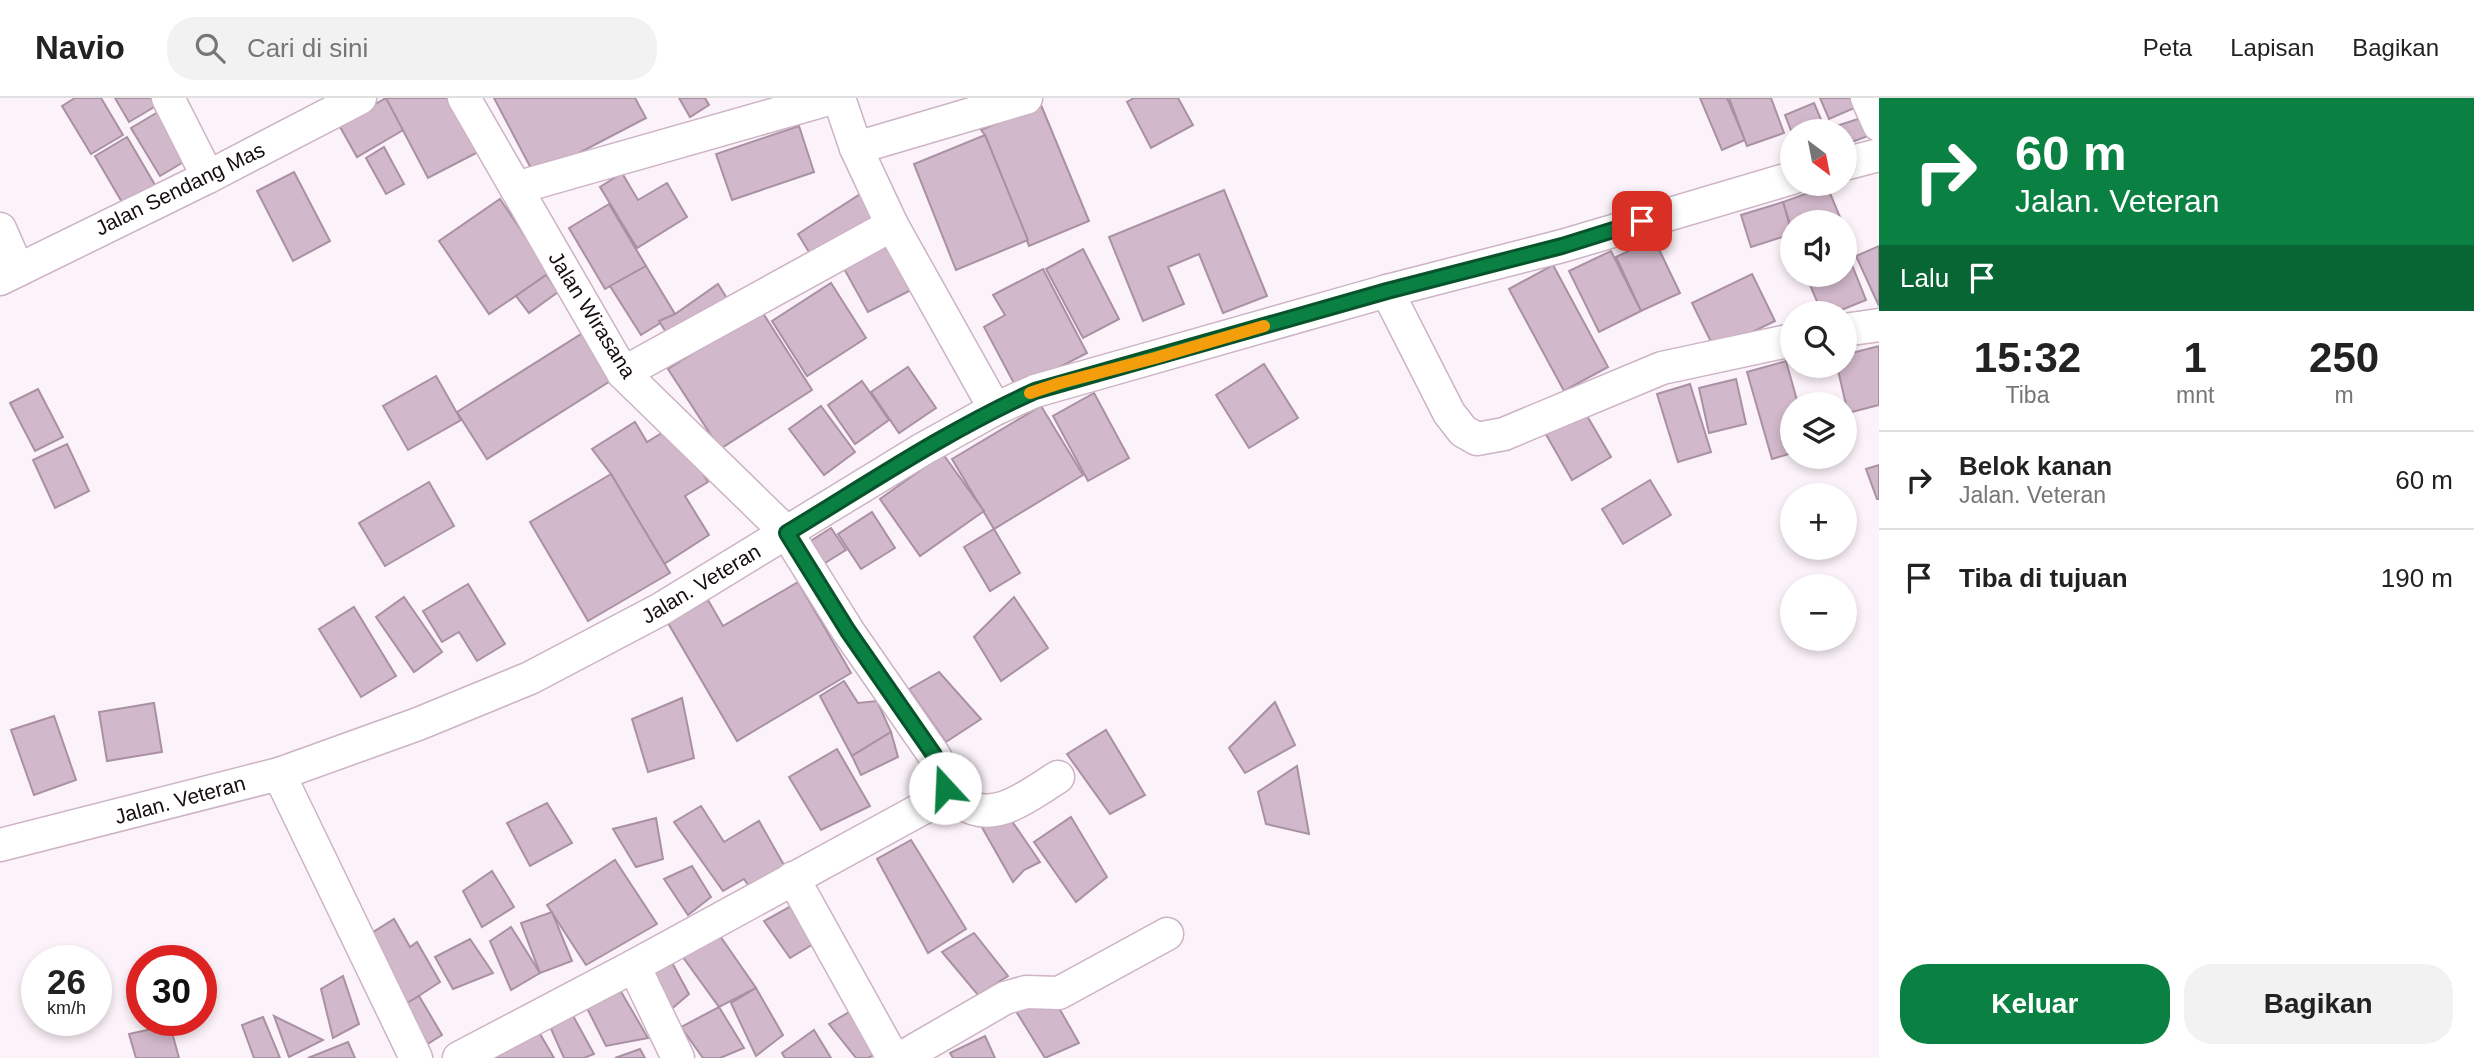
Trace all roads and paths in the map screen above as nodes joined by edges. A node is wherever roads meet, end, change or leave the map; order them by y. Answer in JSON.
{"nodes":[{"id":1,"x":168,"y":98,"type":"edge"},
{"id":2,"x":360,"y":98,"type":"edge"},
{"id":3,"x":464,"y":98,"type":"edge"},
{"id":4,"x":832,"y":98,"type":"edge"},
{"id":5,"x":839,"y":98,"type":"edge"},
{"id":6,"x":1026,"y":98,"type":"edge"},
{"id":7,"x":1867,"y":98,"type":"edge"},
{"id":8,"x":1879,"y":125,"type":"edge"},
{"id":9,"x":856,"y":148,"type":"junction"},
{"id":10,"x":1879,"y":155,"type":"edge"},
{"id":11,"x":1857,"y":161,"type":"edge"},
{"id":12,"x":208,"y":177,"type":"junction"},
{"id":13,"x":1780,"y":182,"type":"edge"},
{"id":14,"x":516,"y":188,"type":"junction"},
{"id":15,"x":892,"y":225,"type":"junction"},
{"id":16,"x":0,"y":229,"type":"edge"},
{"id":17,"x":9,"y":275,"type":"edge"},
{"id":18,"x":1387,"y":291,"type":"junction"},
{"id":19,"x":1879,"y":325,"type":"edge"},
{"id":20,"x":1857,"y":328,"type":"edge"},
{"id":21,"x":1780,"y":343,"type":"edge"},
{"id":22,"x":623,"y":373,"type":"junction"},
{"id":23,"x":995,"y":409,"type":"junction"},
{"id":24,"x":787,"y":533,"type":"junction"},
{"id":25,"x":279,"y":774,"type":"junction"},
{"id":26,"x":1058,"y":777,"type":"dead end"},
{"id":27,"x":945,"y":788,"type":"junction"},
{"id":28,"x":0,"y":845,"type":"edge"},
{"id":29,"x":793,"y":878,"type":"junction"},
{"id":30,"x":1167,"y":934,"type":"dead end"},
{"id":31,"x":634,"y":966,"type":"junction"},
{"id":32,"x":416,"y":1058,"type":"edge"},
{"id":33,"x":459,"y":1058,"type":"edge"},
{"id":34,"x":678,"y":1058,"type":"edge"},
{"id":35,"x":893,"y":1058,"type":"edge"},
{"id":36,"x":901,"y":1058,"type":"edge"}],
"edges":[{"from":1,"to":12,"type":"street"},
{"from":2,"to":12,"type":"street","name":"Jalan Sendang Mas"},
{"from":3,"to":14,"type":"street","name":"Jalan Wirasana"},
{"from":4,"to":14,"type":"street"},
{"from":5,"to":9,"type":"street"},
{"from":6,"to":9,"type":"street"},
{"from":7,"to":8,"type":"street"},
{"from":9,"to":15,"type":"street"},
{"from":10,"to":11,"type":"street"},
{"from":12,"to":17,"type":"street","name":"Jalan Sendang Mas"},
{"from":13,"to":18,"type":"street","name":"Jalan. Veteran"},
{"from":14,"to":22,"type":"street","name":"Jalan Wirasana"},
{"from":15,"to":22,"type":"street"},
{"from":15,"to":23,"type":"street"},
{"from":16,"to":17,"type":"street"},
{"from":18,"to":21,"type":"street"},
{"from":18,"to":23,"type":"street","name":"Jalan. Veteran"},
{"from":19,"to":20,"type":"street"},
{"from":22,"to":24,"type":"street","name":"Jalan Wirasana"},
{"from":23,"to":24,"type":"street","name":"Jalan. Veteran"},
{"from":24,"to":25,"type":"street","name":"Jalan. Veteran"},
{"from":24,"to":27,"type":"street","name":"Jalan Wirasana"},
{"from":25,"to":28,"type":"street","name":"Jalan. Veteran"},
{"from":25,"to":32,"type":"street"},
{"from":26,"to":27,"type":"street"},
{"from":27,"to":29,"type":"street"},
{"from":29,"to":31,"type":"street"},
{"from":29,"to":35,"type":"street"},
{"from":30,"to":36,"type":"street"},
{"from":31,"to":33,"type":"street"},
{"from":31,"to":34,"type":"street"}]}
